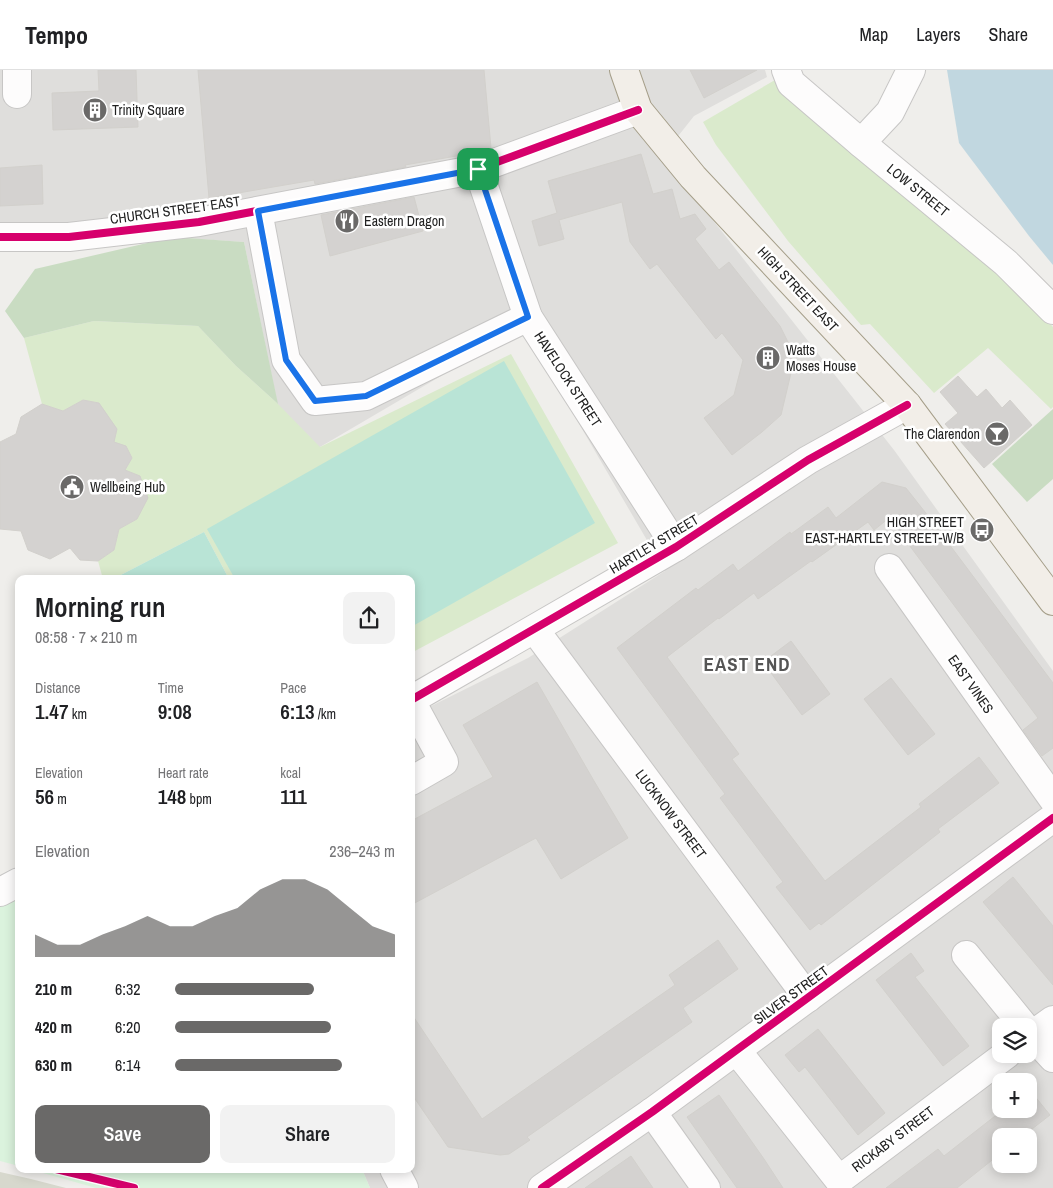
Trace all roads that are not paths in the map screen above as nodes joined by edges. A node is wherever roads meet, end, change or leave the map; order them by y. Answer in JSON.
{"nodes":[{"id":1,"x":624,"y":70,"type":"edge"},
{"id":2,"x":786,"y":70,"type":"edge"},
{"id":3,"x":911,"y":70,"type":"edge"},
{"id":4,"x":638,"y":110,"type":"junction"},
{"id":5,"x":861,"y":144,"type":"junction"},
{"id":6,"x":478,"y":169,"type":"junction"},
{"id":7,"x":258,"y":211,"type":"junction"},
{"id":8,"x":0,"y":237,"type":"edge"},
{"id":9,"x":1053,"y":310,"type":"edge"},
{"id":10,"x":528,"y":317,"type":"junction"},
{"id":11,"x":907,"y":405,"type":"junction"},
{"id":12,"x":676,"y":547,"type":"junction"},
{"id":13,"x":889,"y":568,"type":"dead end"},
{"id":14,"x":1053,"y":601,"type":"edge"},
{"id":15,"x":535,"y":630,"type":"junction"},
{"id":16,"x":415,"y":699,"type":"edge"},
{"id":17,"x":415,"y":708,"type":"edge"},
{"id":18,"x":415,"y":778,"type":"edge"},
{"id":19,"x":1053,"y":799,"type":"edge"},
{"id":20,"x":1053,"y":818,"type":"edge"},
{"id":21,"x":15,"y":884,"type":"edge"},
{"id":22,"x":0,"y":892,"type":"edge"},
{"id":23,"x":966,"y":955,"type":"dead end"},
{"id":24,"x":808,"y":998,"type":"junction"},
{"id":25,"x":1016,"y":1018,"type":"edge"},
{"id":26,"x":1053,"y":1020,"type":"edge"},
{"id":27,"x":1037,"y":1028,"type":"edge"},
{"id":28,"x":1037,"y":1042,"type":"edge"},
{"id":29,"x":737,"y":1051,"type":"junction"},
{"id":30,"x":1053,"y":1058,"type":"edge"},
{"id":31,"x":995,"y":1063,"type":"edge"},
{"id":32,"x":652,"y":1112,"type":"junction"},
{"id":33,"x":396,"y":1173,"type":"edge"},
{"id":34,"x":552,"y":1185,"type":"edge"},
{"id":35,"x":404,"y":1188,"type":"edge"},
{"id":36,"x":706,"y":1188,"type":"edge"}],
"edges":[{"from":1,"to":4,"type":"main road","name":"HIGH STREET EAST"},
{"from":2,"to":5,"type":"street","name":"LOW STREET"},
{"from":3,"to":5,"type":"street"},
{"from":4,"to":6,"type":"street","name":"CHURCH STREET EAST"},
{"from":4,"to":11,"type":"main road","name":"HIGH STREET EAST"},
{"from":5,"to":9,"type":"street","name":"LOW STREET"},
{"from":6,"to":7,"type":"street","name":"CHURCH STREET EAST"},
{"from":6,"to":10,"type":"street","name":"HAVELOCK STREET"},
{"from":7,"to":8,"type":"street","name":"CHURCH STREET EAST"},
{"from":7,"to":10,"type":"street"},
{"from":10,"to":12,"type":"street","name":"HAVELOCK STREET"},
{"from":11,"to":12,"type":"street","name":"HARTLEY STREET"},
{"from":11,"to":14,"type":"main road","name":"HIGH STREET EAST"},
{"from":12,"to":15,"type":"street","name":"HARTLEY STREET"},
{"from":13,"to":19,"type":"street","name":"EAST VINES"},
{"from":15,"to":16,"type":"street","name":"HARTLEY STREET"},
{"from":15,"to":24,"type":"street","name":"LUCKNOW STREET"},
{"from":17,"to":18,"type":"street"},
{"from":20,"to":24,"type":"street","name":"SILVER STREET"},
{"from":21,"to":22,"type":"street"},
{"from":23,"to":25,"type":"street"},
{"from":24,"to":29,"type":"street","name":"SILVER STREET"},
{"from":26,"to":27,"type":"street"},
{"from":28,"to":30,"type":"street"},
{"from":29,"to":31,"type":"street","name":"RICKABY STREET"},
{"from":29,"to":32,"type":"street","name":"SILVER STREET"},
{"from":32,"to":34,"type":"street","name":"SILVER STREET"},
{"from":32,"to":36,"type":"street"},
{"from":33,"to":35,"type":"street"}]}
